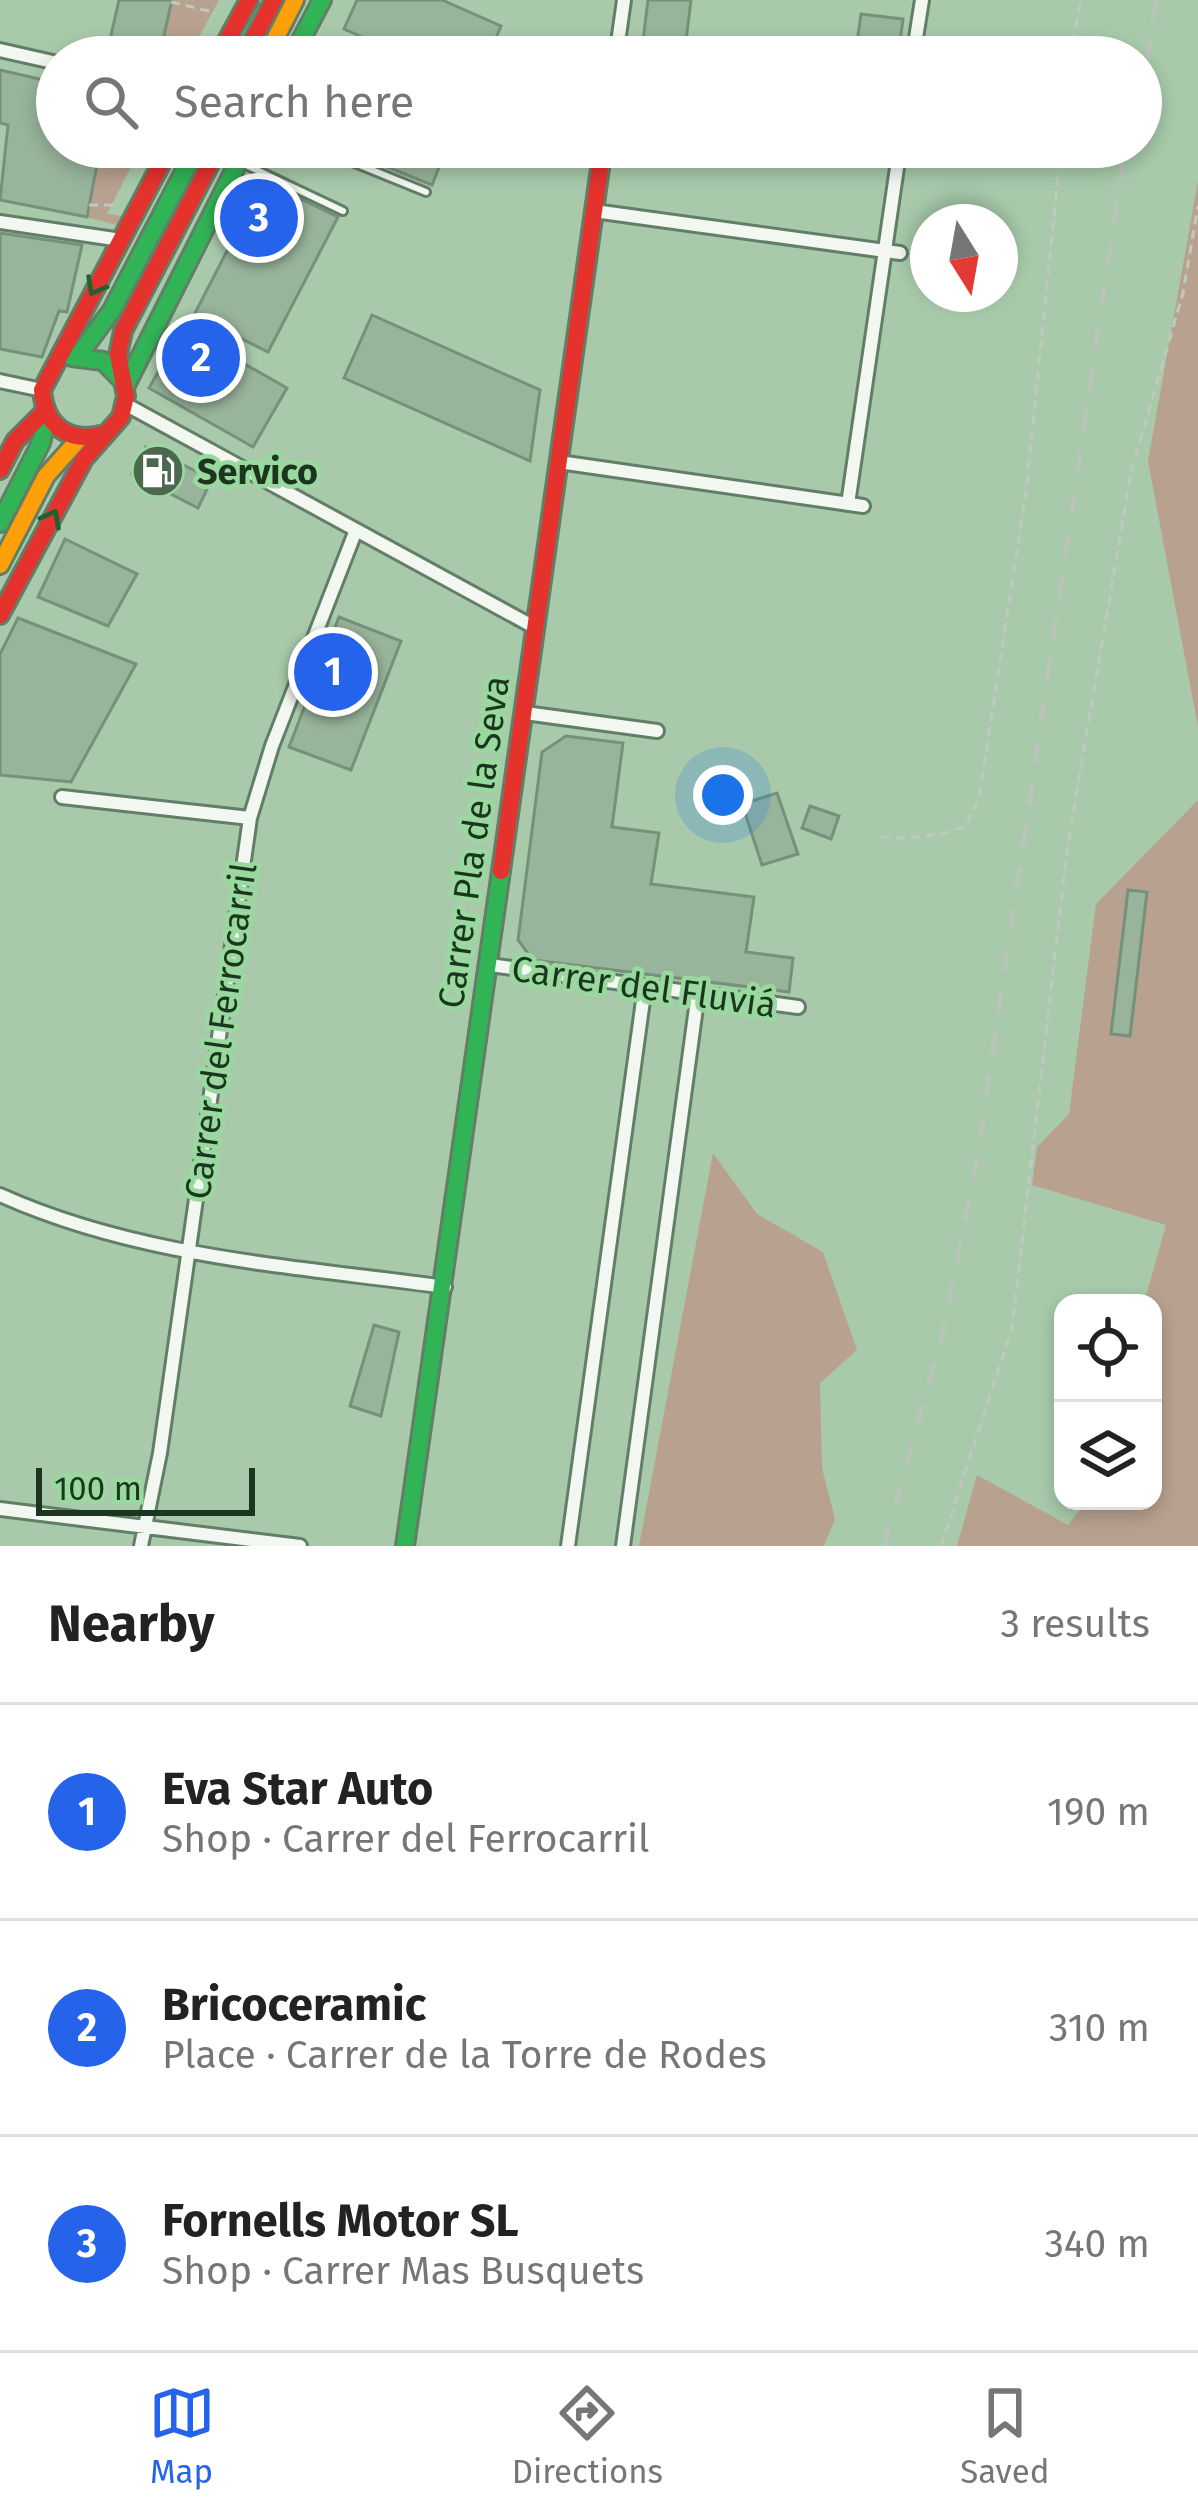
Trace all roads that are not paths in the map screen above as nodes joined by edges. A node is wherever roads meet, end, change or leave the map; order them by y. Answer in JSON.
{"nodes":[{"id":1,"x":249,"y":0,"type":"edge"},
{"id":2,"x":274,"y":0,"type":"edge"},
{"id":3,"x":295,"y":0,"type":"edge"},
{"id":4,"x":322,"y":0,"type":"edge"},
{"id":5,"x":624,"y":0,"type":"edge"},
{"id":6,"x":921,"y":0,"type":"edge"},
{"id":7,"x":934,"y":1,"type":"edge"},
{"id":8,"x":229,"y":36,"type":"edge"},
{"id":9,"x":255,"y":36,"type":"edge"},
{"id":10,"x":277,"y":36,"type":"edge"},
{"id":11,"x":303,"y":36,"type":"edge"},
{"id":12,"x":619,"y":36,"type":"edge"},
{"id":13,"x":917,"y":36,"type":"edge"},
{"id":14,"x":0,"y":50,"type":"edge"},
{"id":15,"x":36,"y":58,"type":"edge"},
{"id":16,"x":159,"y":168,"type":"edge"},
{"id":17,"x":186,"y":168,"type":"edge"},
{"id":18,"x":208,"y":168,"type":"edge"},
{"id":19,"x":235,"y":168,"type":"edge"},
{"id":20,"x":267,"y":168,"type":"edge"},
{"id":21,"x":367,"y":168,"type":"edge"},
{"id":22,"x":600,"y":168,"type":"edge"},
{"id":23,"x":897,"y":168,"type":"edge"},
{"id":24,"x":426,"y":192,"type":"dead end"},
{"id":25,"x":344,"y":211,"type":"dead end"},
{"id":26,"x":594,"y":211,"type":"junction"},
{"id":27,"x":0,"y":222,"type":"edge"},
{"id":28,"x":122,"y":240,"type":"junction"},
{"id":29,"x":884,"y":251,"type":"junction"},
{"id":30,"x":900,"y":254,"type":"dead end"},
{"id":31,"x":78,"y":356,"type":"junction"},
{"id":32,"x":56,"y":367,"type":"junction"},
{"id":33,"x":0,"y":381,"type":"edge"},
{"id":34,"x":42,"y":390,"type":"junction"},
{"id":35,"x":124,"y":390,"type":"junction"},
{"id":36,"x":45,"y":415,"type":"junction"},
{"id":37,"x":113,"y":428,"type":"junction"},
{"id":38,"x":79,"y":440,"type":"junction"},
{"id":39,"x":559,"y":462,"type":"junction"},
{"id":40,"x":0,"y":470,"type":"edge"},
{"id":41,"x":848,"y":504,"type":"junction"},
{"id":42,"x":863,"y":506,"type":"dead end"},
{"id":43,"x":0,"y":523,"type":"edge"},
{"id":44,"x":356,"y":530,"type":"junction"},
{"id":45,"x":0,"y":565,"type":"edge"},
{"id":46,"x":0,"y":615,"type":"edge"},
{"id":47,"x":536,"y":628,"type":"junction"},
{"id":48,"x":525,"y":713,"type":"junction"},
{"id":49,"x":657,"y":731,"type":"dead end"},
{"id":50,"x":62,"y":797,"type":"dead end"},
{"id":51,"x":250,"y":818,"type":"junction"},
{"id":52,"x":490,"y":964,"type":"junction"},
{"id":53,"x":645,"y":986,"type":"junction"},
{"id":54,"x":698,"y":993,"type":"junction"},
{"id":55,"x":798,"y":1006,"type":"dead end"},
{"id":56,"x":0,"y":1195,"type":"edge"},
{"id":57,"x":189,"y":1251,"type":"junction"},
{"id":58,"x":445,"y":1287,"type":"junction"},
{"id":59,"x":0,"y":1509,"type":"edge"},
{"id":60,"x":146,"y":1527,"type":"junction"},
{"id":61,"x":141,"y":1546,"type":"edge"},
{"id":62,"x":300,"y":1546,"type":"edge"},
{"id":63,"x":405,"y":1546,"type":"edge"},
{"id":64,"x":568,"y":1546,"type":"edge"},
{"id":65,"x":623,"y":1546,"type":"edge"}],
"edges":[{"from":1,"to":8,"type":"main road"},
{"from":2,"to":9,"type":"main road"},
{"from":3,"to":10,"type":"main road"},
{"from":4,"to":11,"type":"main road"},
{"from":5,"to":12,"type":"street"},
{"from":6,"to":7,"type":"street"},
{"from":6,"to":13,"type":"street"},
{"from":14,"to":15,"type":"street"},
{"from":16,"to":28,"type":"main road"},
{"from":17,"to":31,"type":"main road"},
{"from":18,"to":35,"type":"main road"},
{"from":19,"to":35,"type":"main road"},
{"from":20,"to":25,"type":"lane"},
{"from":21,"to":24,"type":"lane"},
{"from":22,"to":26,"type":"main road","name":"Carrer Pla de la Seva"},
{"from":23,"to":29,"type":"street"},
{"from":26,"to":29,"type":"street"},
{"from":26,"to":39,"type":"main road","name":"Carrer Pla de la Seva"},
{"from":27,"to":28,"type":"street"},
{"from":28,"to":32,"type":"main road","one_way":true},
{"from":29,"to":30,"type":"street"},
{"from":29,"to":41,"type":"street"},
{"from":31,"to":32,"type":"main road"},
{"from":31,"to":35,"type":"main road"},
{"from":32,"to":34,"type":"main road"},
{"from":33,"to":34,"type":"street"},
{"from":34,"to":36,"type":"main road"},
{"from":35,"to":37,"type":"main road"},
{"from":35,"to":44,"type":"street"},
{"from":36,"to":38,"type":"main road"},
{"from":36,"to":40,"type":"main road"},
{"from":36,"to":43,"type":"main road"},
{"from":37,"to":38,"type":"main road"},
{"from":46,"to":37,"type":"main road","one_way":true},
{"from":38,"to":45,"type":"main road"},
{"from":39,"to":41,"type":"street"},
{"from":39,"to":47,"type":"main road","name":"Carrer Pla de la Seva"},
{"from":41,"to":42,"type":"street"},
{"from":44,"to":47,"type":"street"},
{"from":44,"to":51,"type":"street","name":"Carrer del Ferrocarril"},
{"from":47,"to":48,"type":"main road","name":"Carrer Pla de la Seva"},
{"from":48,"to":49,"type":"street"},
{"from":48,"to":52,"type":"main road","name":"Carrer Pla de la Seva"},
{"from":50,"to":51,"type":"street"},
{"from":51,"to":57,"type":"street","name":"Carrer del Ferrocarril"},
{"from":52,"to":53,"type":"street","name":"Carrer del Fluviá"},
{"from":52,"to":58,"type":"main road","name":"Carrer Pla de la Seva"},
{"from":53,"to":54,"type":"street","name":"Carrer del Fluviá"},
{"from":53,"to":64,"type":"street"},
{"from":54,"to":55,"type":"street","name":"Carrer del Fluviá"},
{"from":54,"to":65,"type":"street"},
{"from":56,"to":57,"type":"street"},
{"from":57,"to":58,"type":"street"},
{"from":57,"to":60,"type":"street","name":"Carrer del Ferrocarril"},
{"from":58,"to":63,"type":"main road","name":"Carrer Pla de la Seva"},
{"from":59,"to":60,"type":"street"},
{"from":60,"to":61,"type":"street","name":"Carrer del Ferrocarril"},
{"from":60,"to":62,"type":"street"}]}
